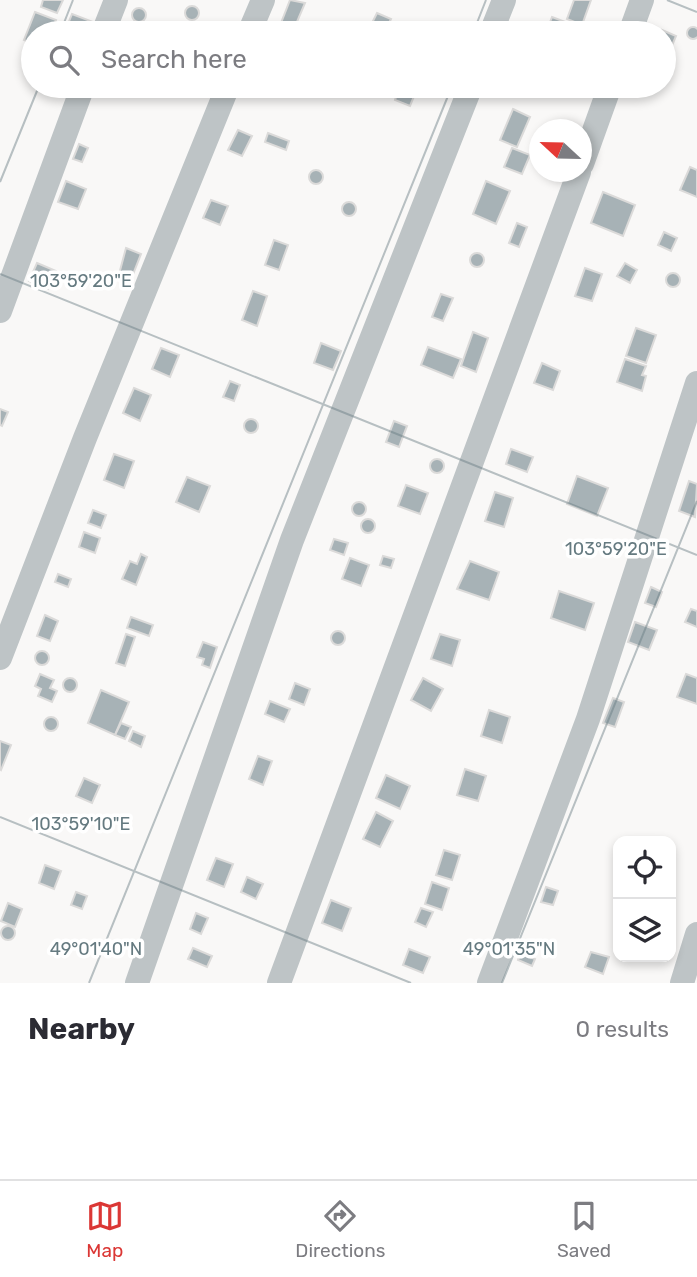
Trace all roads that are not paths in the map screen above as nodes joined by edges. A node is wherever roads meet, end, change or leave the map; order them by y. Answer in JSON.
{"nodes":[{"id":1,"x":116,"y":0,"type":"edge"},
{"id":2,"x":263,"y":0,"type":"edge"},
{"id":3,"x":504,"y":0,"type":"edge"},
{"id":4,"x":642,"y":0,"type":"edge"},
{"id":5,"x":108,"y":21,"type":"edge"},
{"id":6,"x":254,"y":21,"type":"edge"},
{"id":7,"x":496,"y":21,"type":"edge"},
{"id":8,"x":634,"y":21,"type":"edge"},
{"id":9,"x":79,"y":98,"type":"edge"},
{"id":10,"x":223,"y":98,"type":"edge"},
{"id":11,"x":466,"y":98,"type":"edge"},
{"id":12,"x":606,"y":98,"type":"edge"},
{"id":13,"x":592,"y":136,"type":"edge"},
{"id":14,"x":575,"y":182,"type":"edge"},
{"id":15,"x":0,"y":311,"type":"edge"},
{"id":16,"x":697,"y":383,"type":"edge"},
{"id":17,"x":0,"y":658,"type":"edge"},
{"id":18,"x":697,"y":934,"type":"edge"},
{"id":19,"x":137,"y":983,"type":"edge"},
{"id":20,"x":279,"y":983,"type":"edge"},
{"id":21,"x":489,"y":983,"type":"edge"},
{"id":22,"x":682,"y":983,"type":"edge"}],
"edges":[{"from":1,"to":5,"type":"street"},
{"from":2,"to":6,"type":"street"},
{"from":3,"to":7,"type":"street"},
{"from":4,"to":8,"type":"street"},
{"from":9,"to":15,"type":"street"},
{"from":10,"to":17,"type":"street"},
{"from":11,"to":19,"type":"street"},
{"from":12,"to":13,"type":"street"},
{"from":14,"to":20,"type":"street"},
{"from":16,"to":21,"type":"street"},
{"from":18,"to":22,"type":"street"}]}
